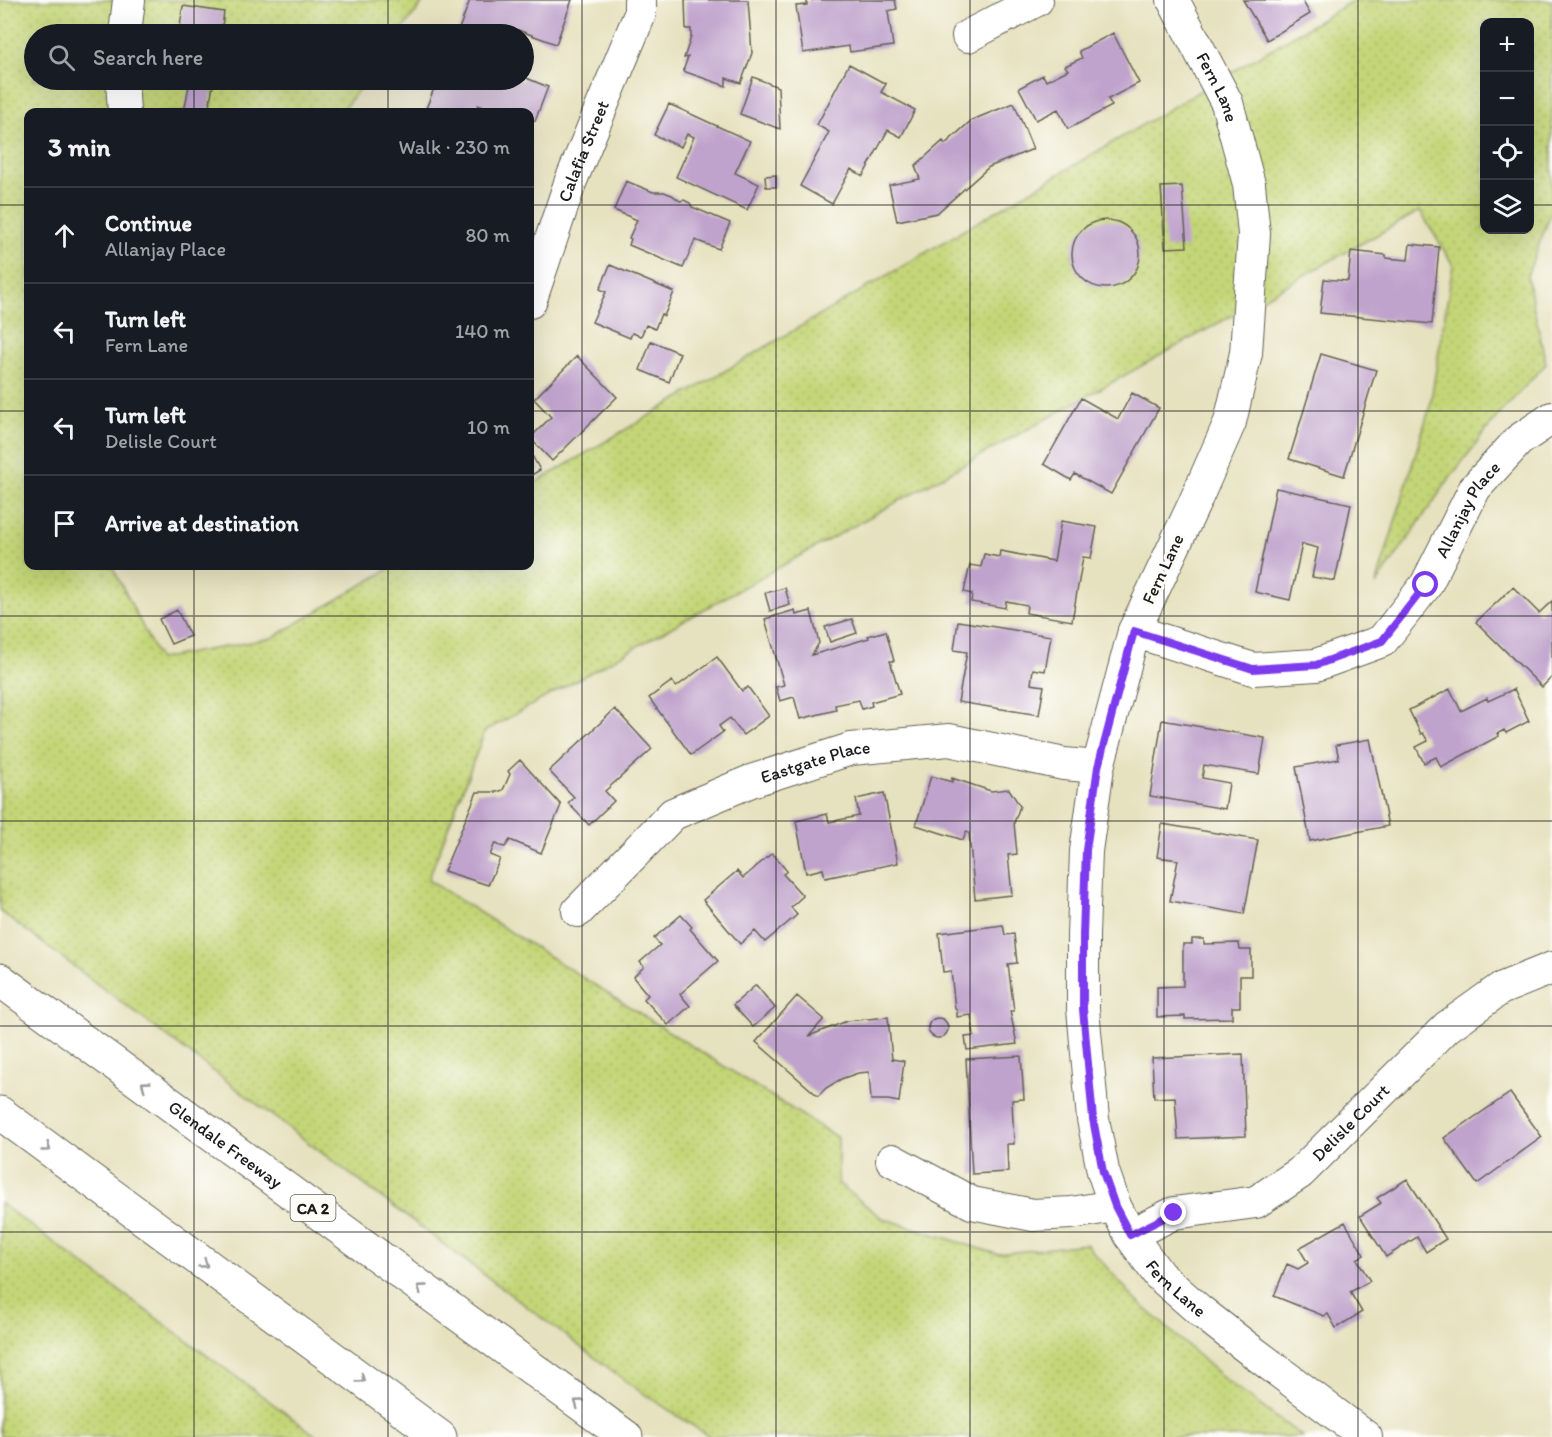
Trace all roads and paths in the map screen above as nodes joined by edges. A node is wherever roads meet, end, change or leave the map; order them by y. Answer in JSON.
{"nodes":[{"id":1,"x":129,"y":0,"type":"edge"},
{"id":2,"x":640,"y":0,"type":"edge"},
{"id":3,"x":1037,"y":0,"type":"edge"},
{"id":4,"x":1173,"y":0,"type":"edge"},
{"id":5,"x":126,"y":24,"type":"edge"},
{"id":6,"x":968,"y":36,"type":"dead end"},
{"id":7,"x":123,"y":90,"type":"edge"},
{"id":8,"x":124,"y":108,"type":"edge"},
{"id":9,"x":534,"y":290,"type":"edge"},
{"id":10,"x":1552,"y":418,"type":"edge"},
{"id":11,"x":1134,"y":631,"type":"junction"},
{"id":12,"x":1098,"y":767,"type":"junction"},
{"id":13,"x":579,"y":911,"type":"dead end"},
{"id":14,"x":1552,"y":968,"type":"edge"},
{"id":15,"x":0,"y":980,"type":"edge"},
{"id":16,"x":0,"y":1113,"type":"edge"},
{"id":17,"x":892,"y":1160,"type":"dead end"},
{"id":18,"x":1115,"y":1206,"type":"junction"},
{"id":19,"x":1130,"y":1235,"type":"junction"},
{"id":20,"x":440,"y":1437,"type":"edge"},
{"id":21,"x":626,"y":1437,"type":"edge"},
{"id":22,"x":1366,"y":1437,"type":"edge"}],
"edges":[{"from":1,"to":5,"type":"street"},
{"from":2,"to":9,"type":"street","name":"Calafia Street"},
{"from":3,"to":6,"type":"street"},
{"from":4,"to":11,"type":"street","name":"Fern Lane"},
{"from":7,"to":8,"type":"street"},
{"from":10,"to":11,"type":"street","name":"Allanjay Place"},
{"from":11,"to":12,"type":"street","name":"Fern Lane"},
{"from":12,"to":13,"type":"street","name":"Eastgate Place"},
{"from":12,"to":18,"type":"street","name":"Fern Lane"},
{"from":14,"to":19,"type":"street","name":"Delisle Court"},
{"from":21,"to":15,"type":"highway","name":"Glendale Freeway","number":"CA 2","one_way":true},
{"from":16,"to":20,"type":"highway","one_way":true},
{"from":17,"to":18,"type":"street"},
{"from":18,"to":19,"type":"street","name":"Fern Lane"},
{"from":19,"to":22,"type":"street","name":"Fern Lane"}]}
